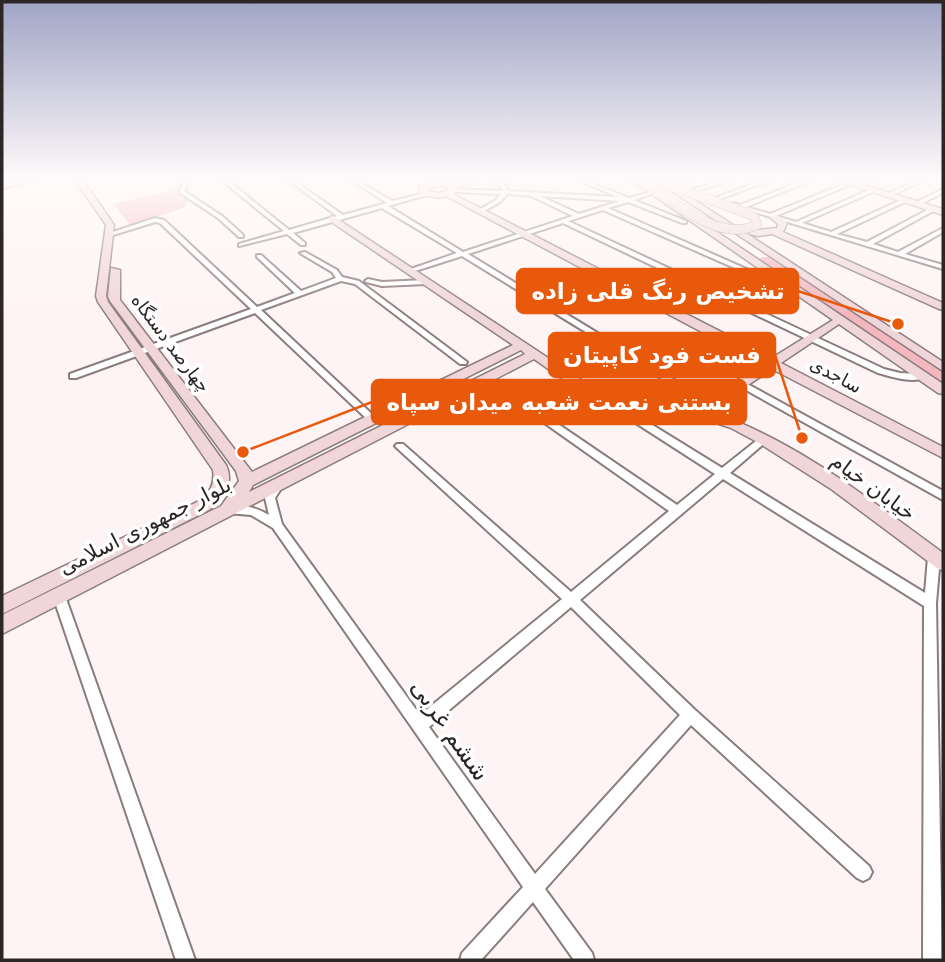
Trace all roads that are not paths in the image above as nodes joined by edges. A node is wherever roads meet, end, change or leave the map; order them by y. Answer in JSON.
{"nodes":[{"id":1,"x":112,"y":225,"type":"edge"},
{"id":2,"x":113,"y":225,"type":"edge"},
{"id":3,"x":133,"y":225,"type":"edge"},
{"id":4,"x":166,"y":225,"type":"edge"},
{"id":5,"x":229,"y":225,"type":"edge"},
{"id":6,"x":279,"y":225,"type":"edge"},
{"id":7,"x":313,"y":225,"type":"edge"},
{"id":8,"x":347,"y":225,"type":"edge"},
{"id":9,"x":414,"y":225,"type":"edge"},
{"id":10,"x":508,"y":225,"type":"edge"},
{"id":11,"x":550,"y":225,"type":"edge"},
{"id":12,"x":571,"y":225,"type":"edge"},
{"id":13,"x":641,"y":225,"type":"edge"},
{"id":14,"x":700,"y":225,"type":"edge"},
{"id":15,"x":712,"y":225,"type":"edge"},
{"id":16,"x":726,"y":225,"type":"edge"},
{"id":17,"x":728,"y":225,"type":"edge"},
{"id":18,"x":757,"y":225,"type":"edge"},
{"id":19,"x":782,"y":225,"type":"edge"},
{"id":20,"x":802,"y":225,"type":"edge"},
{"id":21,"x":852,"y":225,"type":"edge"},
{"id":22,"x":903,"y":225,"type":"edge"},
{"id":23,"x":115,"y":229,"type":"junction"},
{"id":24,"x":943,"y":230,"type":"edge"},
{"id":25,"x":778,"y":231,"type":"junction"},
{"id":26,"x":288,"y":232,"type":"junction"},
{"id":27,"x":523,"y":233,"type":"junction"},
{"id":28,"x":832,"y":234,"type":"junction"},
{"id":29,"x":241,"y":236,"type":"dead end"},
{"id":30,"x":303,"y":244,"type":"dead end"},
{"id":31,"x":867,"y":244,"type":"junction"},
{"id":32,"x":241,"y":245,"type":"dead end"},
{"id":33,"x":303,"y":253,"type":"dead end"},
{"id":34,"x":462,"y":254,"type":"junction"},
{"id":35,"x":769,"y":254,"type":"junction"},
{"id":36,"x":899,"y":254,"type":"junction"},
{"id":37,"x":259,"y":256,"type":"dead end"},
{"id":38,"x":749,"y":258,"type":"junction"},
{"id":39,"x":943,"y":258,"type":"edge"},
{"id":40,"x":932,"y":264,"type":"junction"},
{"id":41,"x":943,"y":267,"type":"edge"},
{"id":42,"x":410,"y":271,"type":"junction"},
{"id":43,"x":779,"y":278,"type":"junction"},
{"id":44,"x":340,"y":279,"type":"junction"},
{"id":45,"x":368,"y":281,"type":"dead end"},
{"id":46,"x":426,"y":282,"type":"junction"},
{"id":47,"x":300,"y":294,"type":"junction"},
{"id":48,"x":943,"y":304,"type":"edge"},
{"id":49,"x":254,"y":310,"type":"junction"},
{"id":50,"x":834,"y":323,"type":"dead end"},
{"id":51,"x":810,"y":338,"type":"junction"},
{"id":52,"x":145,"y":349,"type":"junction"},
{"id":53,"x":528,"y":350,"type":"junction"},
{"id":54,"x":463,"y":362,"type":"dead end"},
{"id":55,"x":771,"y":362,"type":"junction"},
{"id":56,"x":943,"y":367,"type":"edge"},
{"id":57,"x":73,"y":376,"type":"dead end"},
{"id":58,"x":922,"y":376,"type":"junction"},
{"id":59,"x":740,"y":383,"type":"junction"},
{"id":60,"x":943,"y":390,"type":"edge"},
{"id":61,"x":505,"y":391,"type":"dead end"},
{"id":62,"x":617,"y":407,"type":"dead end"},
{"id":63,"x":704,"y":408,"type":"junction"},
{"id":64,"x":372,"y":419,"type":"junction"},
{"id":65,"x":764,"y":439,"type":"junction"},
{"id":66,"x":400,"y":446,"type":"dead end"},
{"id":67,"x":943,"y":453,"type":"edge"},
{"id":68,"x":722,"y":473,"type":"junction"},
{"id":69,"x":247,"y":481,"type":"junction"},
{"id":70,"x":279,"y":484,"type":"junction"},
{"id":71,"x":943,"y":496,"type":"edge"},
{"id":72,"x":222,"y":506,"type":"junction"},
{"id":73,"x":677,"y":511,"type":"junction"},
{"id":74,"x":277,"y":525,"type":"junction"},
{"id":75,"x":939,"y":560,"type":"edge"},
{"id":76,"x":60,"y":596,"type":"junction"},
{"id":77,"x":571,"y":599,"type":"junction"},
{"id":78,"x":930,"y":603,"type":"junction"},
{"id":79,"x":2,"y":606,"type":"edge"},
{"id":80,"x":2,"y":625,"type":"edge"},
{"id":81,"x":691,"y":715,"type":"junction"},
{"id":82,"x":419,"y":726,"type":"junction"},
{"id":83,"x":863,"y":872,"type":"dead end"},
{"id":84,"x":534,"y":888,"type":"junction"},
{"id":85,"x":186,"y":960,"type":"edge"},
{"id":86,"x":469,"y":960,"type":"edge"},
{"id":87,"x":585,"y":960,"type":"edge"},
{"id":88,"x":933,"y":960,"type":"edge"}],
"edges":[{"from":1,"to":23,"type":"main road"},
{"from":2,"to":23,"type":"main road"},
{"from":3,"to":23,"type":"street"},
{"from":4,"to":49,"type":"street"},
{"from":5,"to":29,"type":"street"},
{"from":6,"to":26,"type":"street"},
{"from":7,"to":26,"type":"street"},
{"from":8,"to":42,"type":"main road"},
{"from":9,"to":34,"type":"street"},
{"from":10,"to":27,"type":"main road","name":"ساجدی"},
{"from":11,"to":27,"type":"street"},
{"from":12,"to":51,"type":"street"},
{"from":13,"to":43,"type":"street"},
{"from":14,"to":38,"type":"main road"},
{"from":15,"to":18,"type":"main road","bridge":true},
{"from":16,"to":35,"type":"main road"},
{"from":17,"to":25,"type":"main road"},
{"from":19,"to":25,"type":"main road"},
{"from":20,"to":28,"type":"street"},
{"from":21,"to":28,"type":"street"},
{"from":22,"to":31,"type":"street"},
{"from":23,"to":52,"type":"main road","name":"چهارصد دستگاه"},
{"from":24,"to":36,"type":"street"},
{"from":25,"to":48,"type":"main road"},
{"from":26,"to":30,"type":"street"},
{"from":26,"to":32,"type":"street"},
{"from":27,"to":34,"type":"street"},
{"from":27,"to":55,"type":"main road","name":"ساجدی"},
{"from":28,"to":31,"type":"street"},
{"from":31,"to":36,"type":"street"},
{"from":33,"to":44,"type":"street"},
{"from":34,"to":42,"type":"street"},
{"from":34,"to":63,"type":"street"},
{"from":35,"to":38,"type":"main road"},
{"from":35,"to":56,"type":"main road"},
{"from":36,"to":40,"type":"street"},
{"from":37,"to":47,"type":"street"},
{"from":38,"to":43,"type":"main road"},
{"from":39,"to":40,"type":"street"},
{"from":40,"to":41,"type":"street"},
{"from":42,"to":46,"type":"main road"},
{"from":43,"to":58,"type":"main road"},
{"from":44,"to":47,"type":"street"},
{"from":44,"to":54,"type":"street"},
{"from":45,"to":46,"type":"street"},
{"from":46,"to":53,"type":"main road"},
{"from":47,"to":49,"type":"street"},
{"from":49,"to":52,"type":"street"},
{"from":49,"to":64,"type":"street"},
{"from":50,"to":51,"type":"main road"},
{"from":51,"to":55,"type":"main road"},
{"from":51,"to":58,"type":"street"},
{"from":52,"to":57,"type":"street"},
{"from":52,"to":69,"type":"main road","name":"چهارصد دستگاه"},
{"from":52,"to":72,"type":"main road","name":"چهارصد دستگاه"},
{"from":53,"to":63,"type":"main road","name":"خیابان خیام"},
{"from":53,"to":64,"type":"main road","name":"بلوار جمهوری اسلامی"},
{"from":53,"to":70,"type":"main road","name":"بلوار جمهوری اسلامی"},
{"from":55,"to":59,"type":"main road"},
{"from":55,"to":67,"type":"main road","name":"ساجدی"},
{"from":58,"to":60,"type":"main road"},
{"from":59,"to":63,"type":"main road"},
{"from":59,"to":71,"type":"street"},
{"from":61,"to":73,"type":"street"},
{"from":62,"to":68,"type":"street"},
{"from":63,"to":65,"type":"main road","name":"خیابان خیام"},
{"from":64,"to":69,"type":"main road","name":"بلوار جمهوری اسلامی"},
{"from":65,"to":68,"type":"street"},
{"from":65,"to":75,"type":"main road","name":"خیابان خیام"},
{"from":66,"to":77,"type":"street"},
{"from":68,"to":73,"type":"street"},
{"from":68,"to":78,"type":"street"},
{"from":69,"to":72,"type":"main road"},
{"from":70,"to":72,"type":"main road","name":"بلوار جمهوری اسلامی"},
{"from":70,"to":74,"type":"street"},
{"from":72,"to":74,"type":"street"},
{"from":72,"to":76,"type":"main road","name":"بلوار جمهوری اسلامی"},
{"from":72,"to":79,"type":"main road","name":"بلوار جمهوری اسلامی"},
{"from":73,"to":77,"type":"street"},
{"from":74,"to":82,"type":"street","name":"ششم غربی"},
{"from":75,"to":78,"type":"street"},
{"from":76,"to":80,"type":"main road","name":"بلوار جمهوری اسلامی"},
{"from":76,"to":85,"type":"street"},
{"from":77,"to":81,"type":"street"},
{"from":77,"to":82,"type":"street"},
{"from":78,"to":88,"type":"street"},
{"from":81,"to":83,"type":"street"},
{"from":81,"to":84,"type":"street"},
{"from":82,"to":84,"type":"street","name":"ششم غربی"},
{"from":84,"to":86,"type":"street"},
{"from":84,"to":87,"type":"street","name":"ششم غربی"}]}
